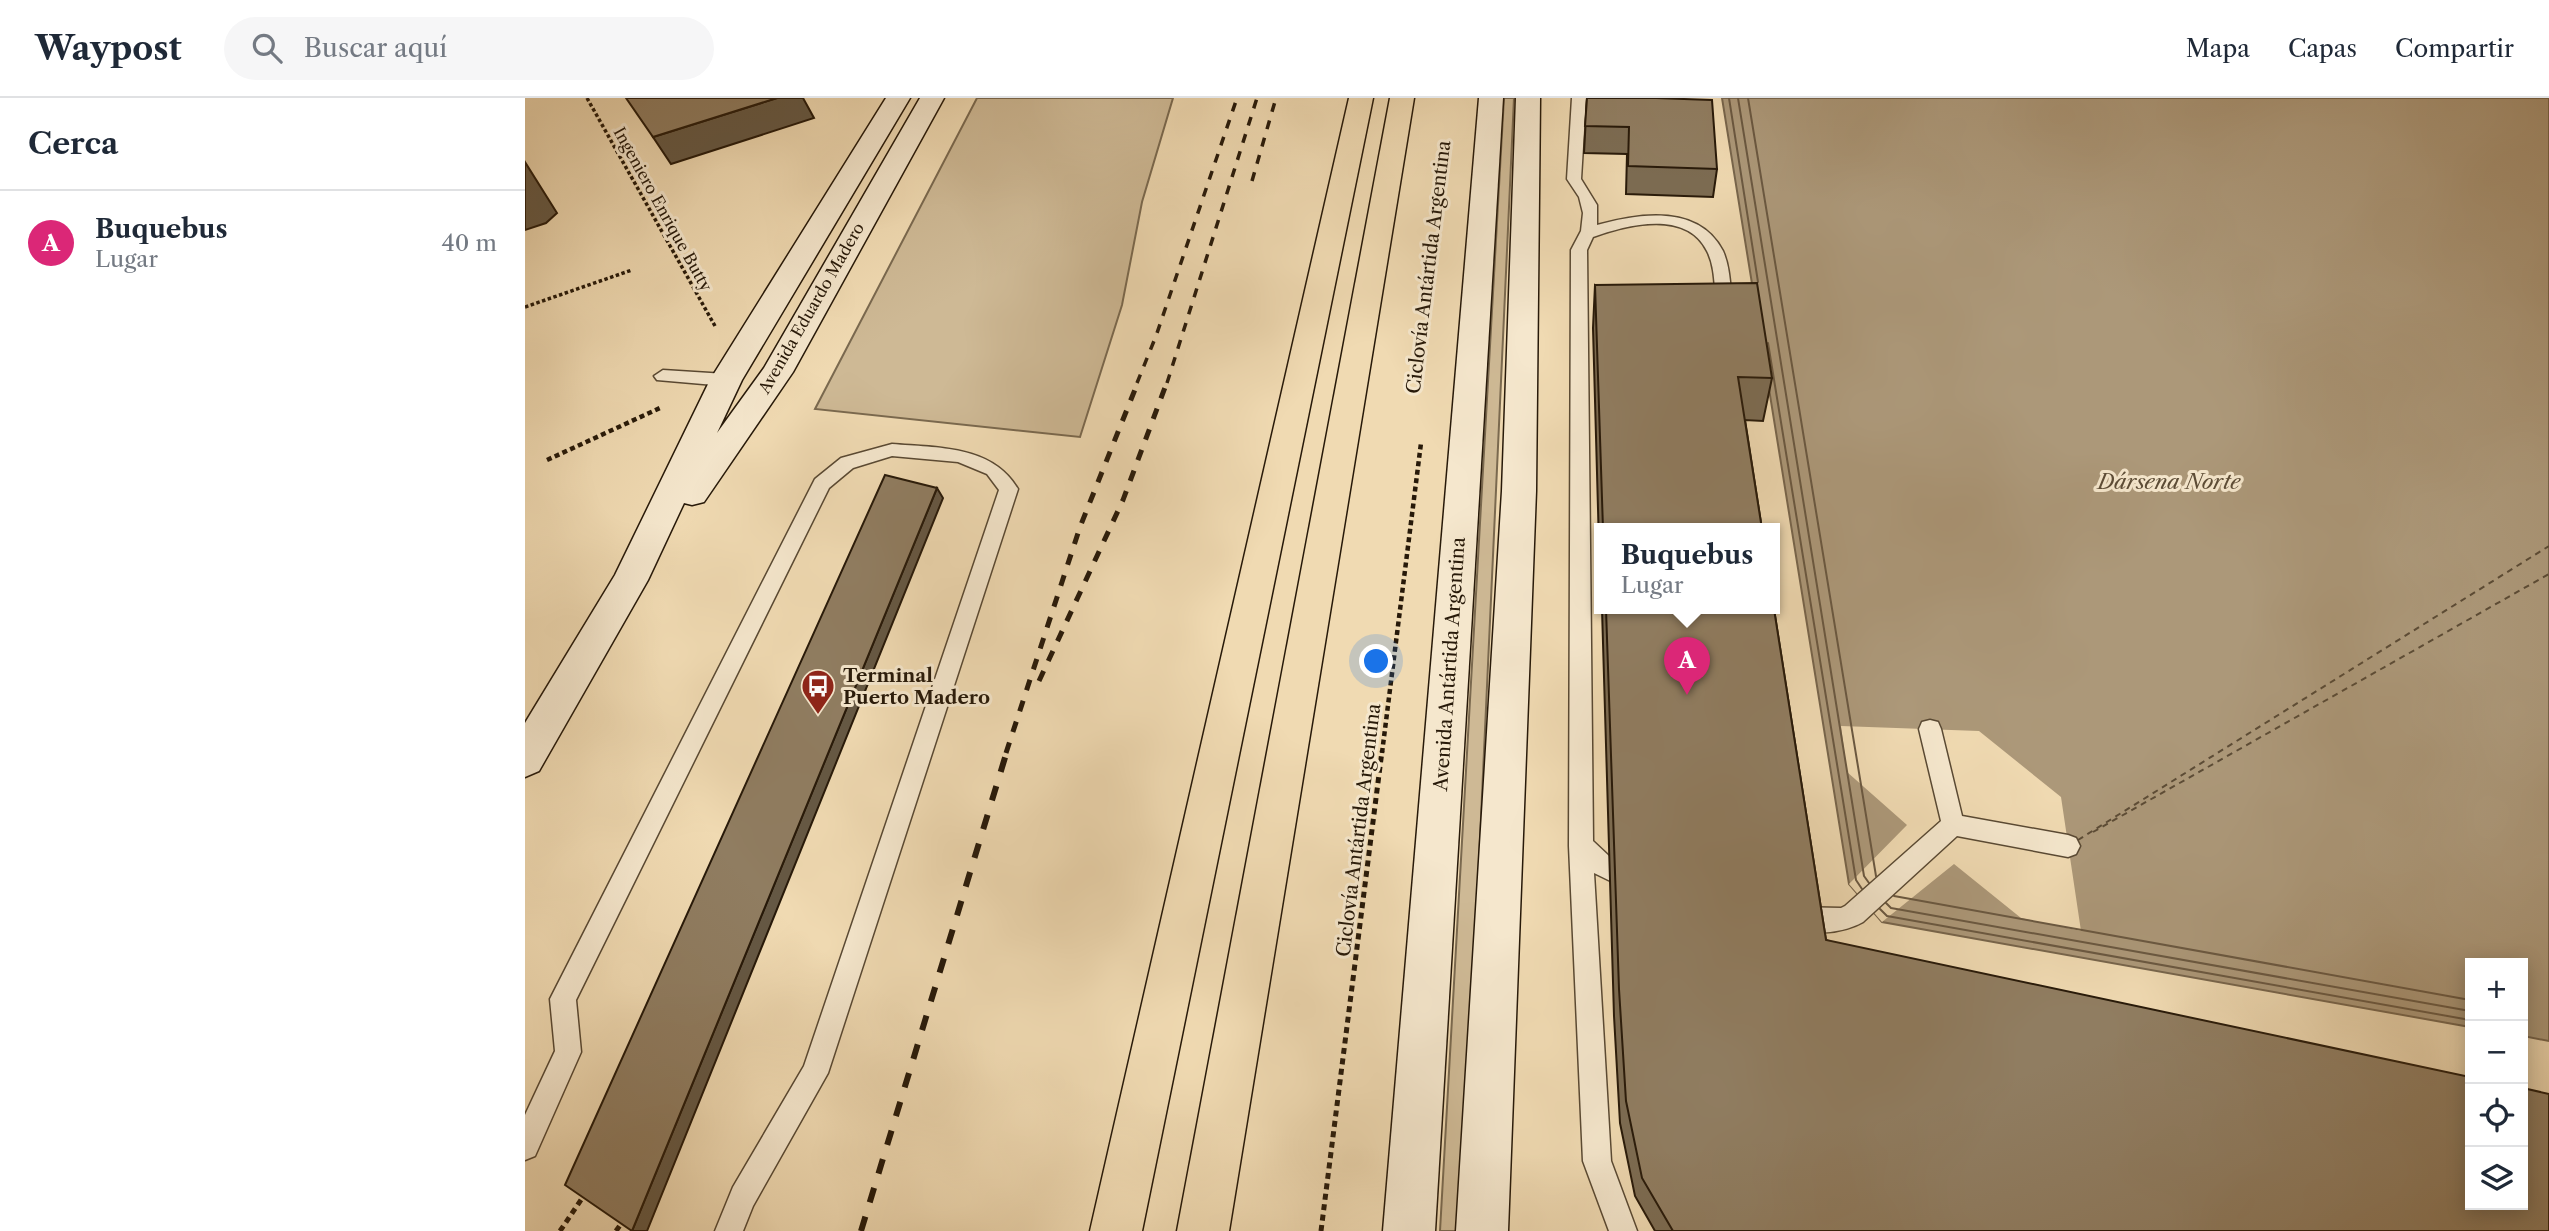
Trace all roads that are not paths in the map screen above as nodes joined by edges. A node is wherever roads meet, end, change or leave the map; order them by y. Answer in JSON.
{"nodes":[{"id":1,"x":898,"y":98,"type":"edge"},
{"id":2,"x":932,"y":98,"type":"edge"},
{"id":3,"x":1361,"y":98,"type":"edge"},
{"id":4,"x":1402,"y":98,"type":"edge"},
{"id":5,"x":1491,"y":98,"type":"edge"},
{"id":6,"x":1528,"y":98,"type":"edge"},
{"id":7,"x":1579,"y":98,"type":"edge"},
{"id":8,"x":1588,"y":234,"type":"junction"},
{"id":9,"x":1726,"y":321,"type":"edge"},
{"id":10,"x":663,"y":376,"type":"dead end"},
{"id":11,"x":726,"y":380,"type":"junction"},
{"id":12,"x":630,"y":580,"type":"junction"},
{"id":13,"x":1930,"y":729,"type":"dead end"},
{"id":14,"x":525,"y":760,"type":"edge"},
{"id":15,"x":1953,"y":825,"type":"junction"},
{"id":16,"x":1581,"y":846,"type":"junction"},
{"id":17,"x":2068,"y":846,"type":"dead end"},
{"id":18,"x":1658,"y":891,"type":"edge"},
{"id":19,"x":1813,"y":893,"type":"edge"},
{"id":20,"x":1777,"y":919,"type":"edge"},
{"id":21,"x":1843,"y":920,"type":"junction"},
{"id":22,"x":525,"y":1146,"type":"edge"},
{"id":23,"x":729,"y":1231,"type":"edge"},
{"id":24,"x":1116,"y":1231,"type":"edge"},
{"id":25,"x":1203,"y":1231,"type":"edge"},
{"id":26,"x":1409,"y":1231,"type":"edge"},
{"id":27,"x":1482,"y":1231,"type":"edge"},
{"id":28,"x":1623,"y":1231,"type":"edge"}],
"edges":[{"from":1,"to":11,"type":"main road","name":"Avenida Eduardo Madero"},
{"from":2,"to":12,"type":"main road","name":"Avenida Eduardo Madero"},
{"from":3,"to":24,"type":"highway"},
{"from":4,"to":25,"type":"highway"},
{"from":5,"to":26,"type":"main road","name":"Avenida Antártida Argentina"},
{"from":6,"to":27,"type":"main road"},
{"from":7,"to":8,"type":"lane"},
{"from":8,"to":9,"type":"lane"},
{"from":8,"to":16,"type":"lane"},
{"from":10,"to":11,"type":"lane"},
{"from":11,"to":12,"type":"main road","name":"Avenida Eduardo Madero"},
{"from":12,"to":14,"type":"main road","name":"Avenida Eduardo Madero"},
{"from":13,"to":15,"type":"lane"},
{"from":15,"to":17,"type":"lane"},
{"from":15,"to":21,"type":"lane"},
{"from":16,"to":18,"type":"lane"},
{"from":16,"to":28,"type":"lane"},
{"from":19,"to":21,"type":"lane"},
{"from":20,"to":21,"type":"lane"},
{"from":22,"to":23,"type":"lane"}]}
